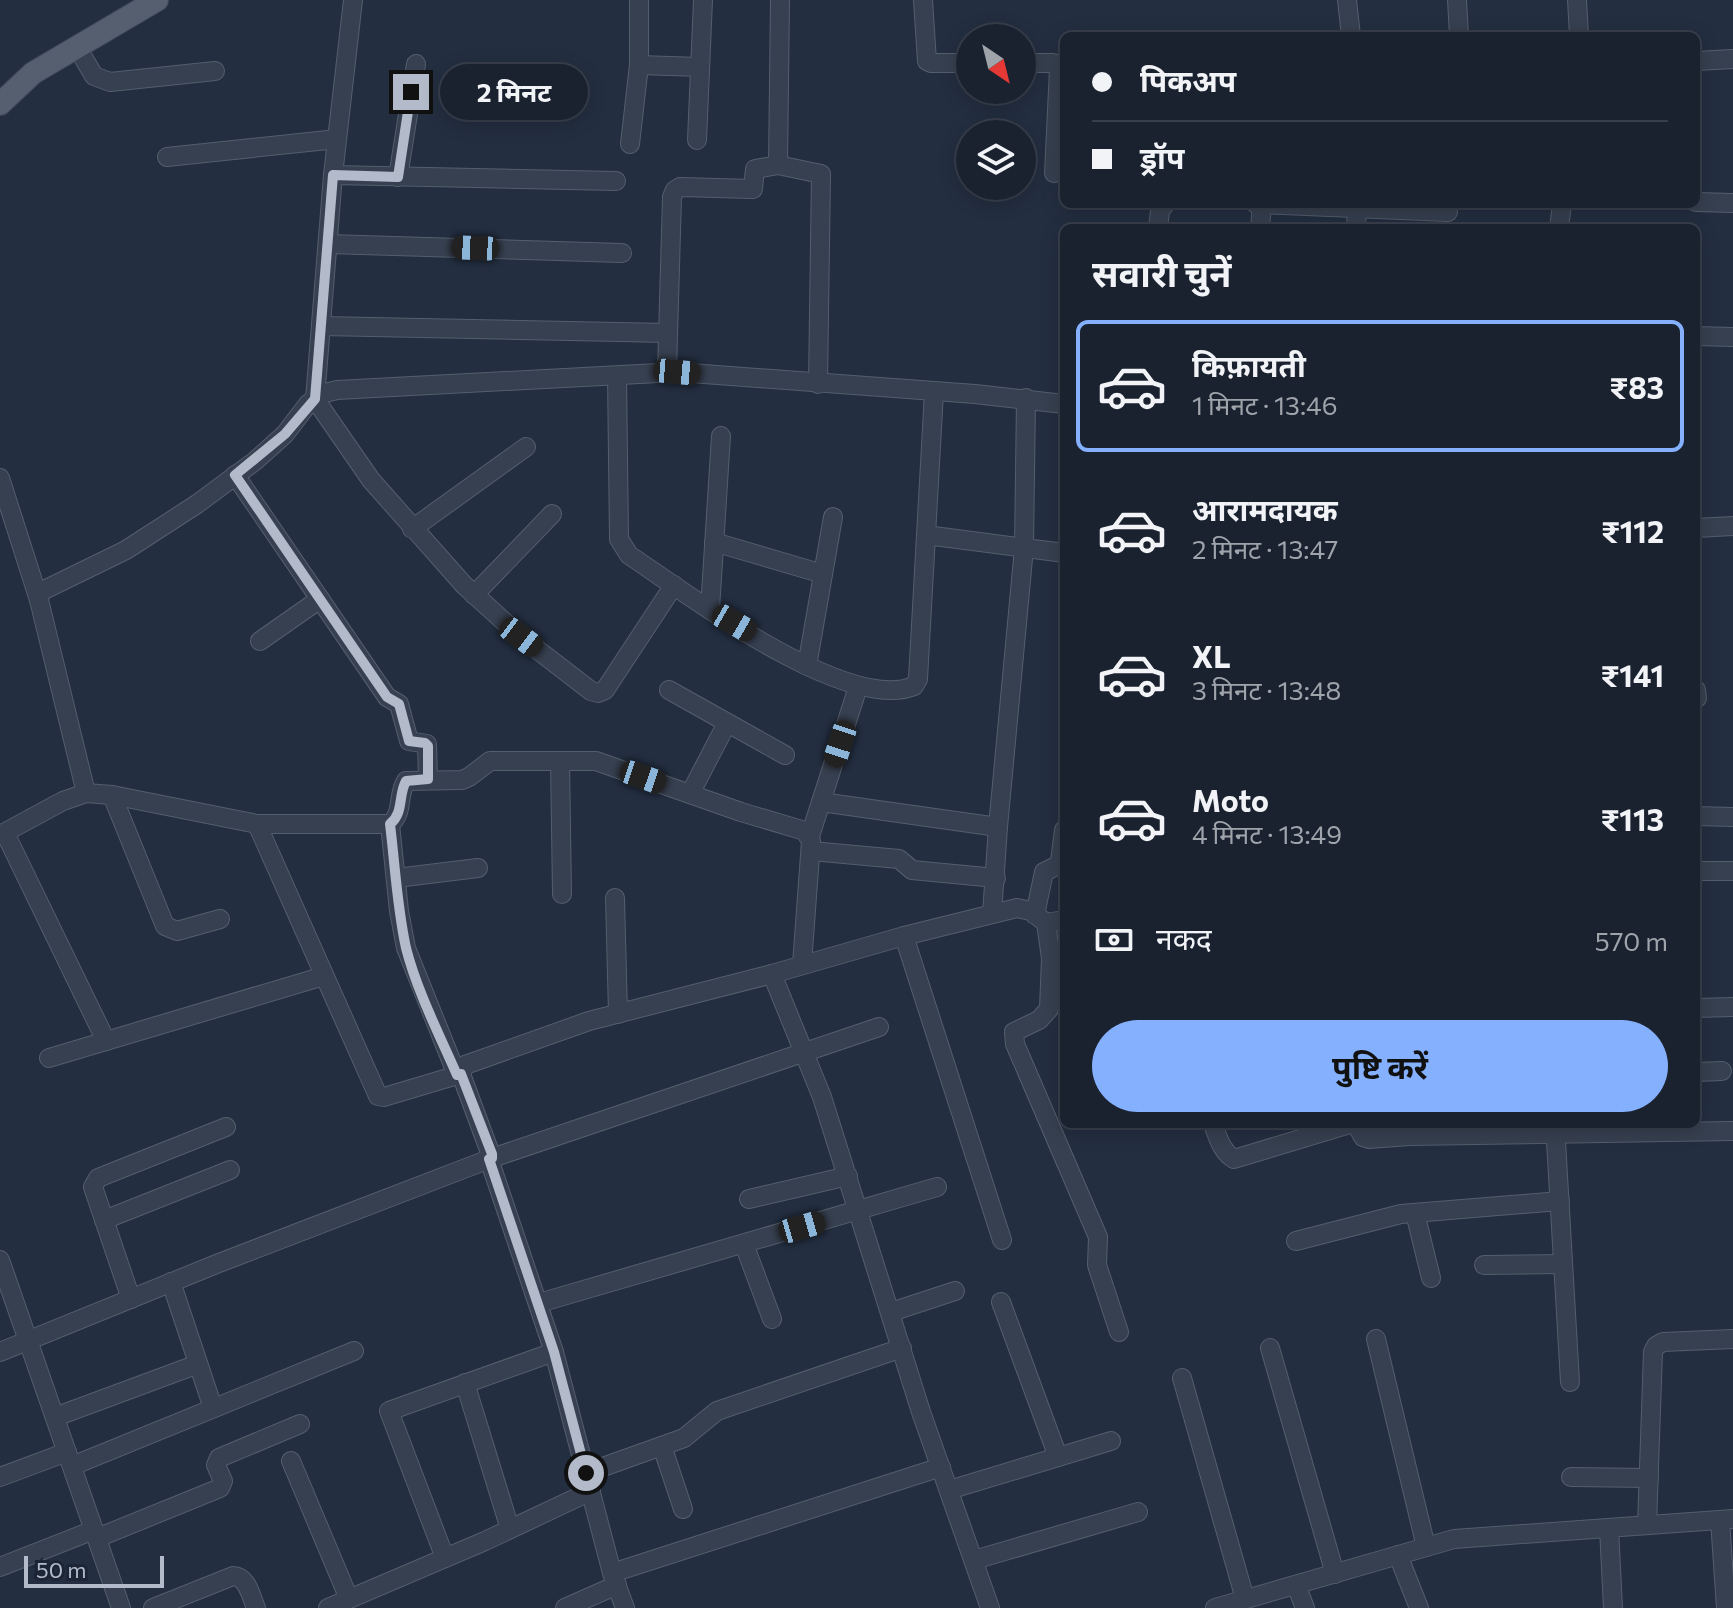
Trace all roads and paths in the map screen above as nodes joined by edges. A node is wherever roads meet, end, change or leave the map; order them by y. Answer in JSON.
{"nodes":[{"id":1,"x":157,"y":0,"type":"edge"},
{"id":2,"x":353,"y":0,"type":"edge"},
{"id":3,"x":639,"y":0,"type":"edge"},
{"id":4,"x":703,"y":0,"type":"edge"},
{"id":5,"x":780,"y":0,"type":"edge"},
{"id":6,"x":923,"y":0,"type":"edge"},
{"id":7,"x":1347,"y":0,"type":"edge"},
{"id":8,"x":1457,"y":0,"type":"edge"},
{"id":9,"x":1577,"y":0,"type":"edge"},
{"id":10,"x":1351,"y":32,"type":"edge"},
{"id":11,"x":1459,"y":32,"type":"edge"},
{"id":12,"x":1579,"y":32,"type":"edge"},
{"id":13,"x":77,"y":47,"type":"junction"},
{"id":14,"x":1733,"y":59,"type":"edge"},
{"id":15,"x":1700,"y":61,"type":"edge"},
{"id":16,"x":956,"y":62,"type":"edge"},
{"id":17,"x":1036,"y":63,"type":"edge"},
{"id":18,"x":416,"y":64,"type":"dead end"},
{"id":19,"x":639,"y":65,"type":"junction"},
{"id":20,"x":700,"y":67,"type":"junction"},
{"id":21,"x":215,"y":71,"type":"dead end"},
{"id":22,"x":0,"y":104,"type":"edge"},
{"id":23,"x":337,"y":139,"type":"junction"},
{"id":24,"x":697,"y":140,"type":"dead end"},
{"id":25,"x":630,"y":144,"type":"dead end"},
{"id":26,"x":167,"y":157,"type":"dead end"},
{"id":27,"x":778,"y":165,"type":"junction"},
{"id":28,"x":1054,"y":173,"type":"dead end"},
{"id":29,"x":333,"y":175,"type":"junction"},
{"id":30,"x":398,"y":177,"type":"junction"},
{"id":31,"x":616,"y":181,"type":"dead end"},
{"id":32,"x":1700,"y":202,"type":"edge"},
{"id":33,"x":1733,"y":203,"type":"edge"},
{"id":34,"x":1373,"y":208,"type":"edge"},
{"id":35,"x":1448,"y":215,"type":"edge"},
{"id":36,"x":328,"y":244,"type":"junction"},
{"id":37,"x":622,"y":253,"type":"dead end"},
{"id":38,"x":321,"y":326,"type":"junction"},
{"id":39,"x":668,"y":333,"type":"junction"},
{"id":40,"x":1700,"y":336,"type":"edge"},
{"id":41,"x":1733,"y":337,"type":"edge"},
{"id":42,"x":667,"y":372,"type":"junction"},
{"id":43,"x":617,"y":376,"type":"junction"},
{"id":44,"x":818,"y":384,"type":"junction"},
{"id":45,"x":934,"y":392,"type":"junction"},
{"id":46,"x":1026,"y":398,"type":"junction"},
{"id":47,"x":315,"y":399,"type":"junction"},
{"id":48,"x":1060,"y":403,"type":"edge"},
{"id":49,"x":721,"y":436,"type":"dead end"},
{"id":50,"x":526,"y":447,"type":"dead end"},
{"id":51,"x":235,"y":475,"type":"junction"},
{"id":52,"x":0,"y":478,"type":"edge"},
{"id":53,"x":552,"y":514,"type":"dead end"},
{"id":54,"x":833,"y":517,"type":"dead end"},
{"id":55,"x":1733,"y":526,"type":"edge"},
{"id":56,"x":1700,"y":528,"type":"edge"},
{"id":57,"x":412,"y":529,"type":"junction"},
{"id":58,"x":926,"y":535,"type":"junction"},
{"id":59,"x":714,"y":542,"type":"junction"},
{"id":60,"x":1024,"y":548,"type":"junction"},
{"id":61,"x":1060,"y":552,"type":"edge"},
{"id":62,"x":823,"y":574,"type":"junction"},
{"id":63,"x":674,"y":585,"type":"junction"},
{"id":64,"x":474,"y":595,"type":"junction"},
{"id":65,"x":320,"y":599,"type":"junction"},
{"id":66,"x":39,"y":600,"type":"junction"},
{"id":67,"x":710,"y":609,"type":"junction"},
{"id":68,"x":260,"y":641,"type":"dead end"},
{"id":69,"x":807,"y":666,"type":"junction"},
{"id":70,"x":858,"y":687,"type":"junction"},
{"id":71,"x":669,"y":690,"type":"dead end"},
{"id":72,"x":727,"y":723,"type":"junction"},
{"id":73,"x":785,"y":755,"type":"dead end"},
{"id":74,"x":560,"y":761,"type":"junction"},
{"id":75,"x":428,"y":779,"type":"junction"},
{"id":76,"x":86,"y":793,"type":"junction"},
{"id":77,"x":690,"y":794,"type":"junction"},
{"id":78,"x":112,"y":795,"type":"junction"},
{"id":79,"x":821,"y":802,"type":"junction"},
{"id":80,"x":1700,"y":816,"type":"edge"},
{"id":81,"x":1733,"y":817,"type":"edge"},
{"id":82,"x":257,"y":824,"type":"junction"},
{"id":83,"x":390,"y":824,"type":"junction"},
{"id":84,"x":998,"y":827,"type":"junction"},
{"id":85,"x":2,"y":834,"type":"edge"},
{"id":86,"x":810,"y":843,"type":"junction"},
{"id":87,"x":1060,"y":861,"type":"edge"},
{"id":88,"x":478,"y":868,"type":"dead end"},
{"id":89,"x":1700,"y":871,"type":"edge"},
{"id":90,"x":1733,"y":871,"type":"edge"},
{"id":91,"x":396,"y":878,"type":"junction"},
{"id":92,"x":996,"y":878,"type":"junction"},
{"id":93,"x":562,"y":894,"type":"dead end"},
{"id":94,"x":615,"y":898,"type":"dead end"},
{"id":95,"x":992,"y":914,"type":"junction"},
{"id":96,"x":220,"y":919,"type":"dead end"},
{"id":97,"x":1049,"y":919,"type":"edge"},
{"id":98,"x":904,"y":936,"type":"junction"},
{"id":99,"x":802,"y":965,"type":"junction"},
{"id":100,"x":772,"y":974,"type":"junction"},
{"id":101,"x":324,"y":976,"type":"junction"},
{"id":102,"x":1733,"y":1007,"type":"edge"},
{"id":103,"x":1700,"y":1008,"type":"edge"},
{"id":104,"x":618,"y":1014,"type":"junction"},
{"id":105,"x":879,"y":1027,"type":"dead end"},
{"id":106,"x":106,"y":1041,"type":"junction"},
{"id":107,"x":802,"y":1052,"type":"junction"},
{"id":108,"x":49,"y":1058,"type":"dead end"},
{"id":109,"x":1722,"y":1071,"type":"dead end"},
{"id":110,"x":1700,"y":1072,"type":"edge"},
{"id":111,"x":459,"y":1075,"type":"junction"},
{"id":112,"x":226,"y":1127,"type":"dead end"},
{"id":113,"x":1215,"y":1128,"type":"edge"},
{"id":114,"x":1337,"y":1128,"type":"edge"},
{"id":115,"x":1358,"y":1128,"type":"edge"},
{"id":116,"x":1556,"y":1129,"type":"edge"},
{"id":117,"x":1733,"y":1131,"type":"edge"},
{"id":118,"x":490,"y":1159,"type":"junction"},
{"id":119,"x":230,"y":1170,"type":"dead end"},
{"id":120,"x":848,"y":1176,"type":"junction"},
{"id":121,"x":937,"y":1187,"type":"dead end"},
{"id":122,"x":749,"y":1199,"type":"dead end"},
{"id":123,"x":1560,"y":1201,"type":"junction"},
{"id":124,"x":859,"y":1210,"type":"junction"},
{"id":125,"x":1415,"y":1213,"type":"junction"},
{"id":126,"x":104,"y":1220,"type":"junction"},
{"id":127,"x":1002,"y":1240,"type":"dead end"},
{"id":128,"x":1296,"y":1241,"type":"dead end"},
{"id":129,"x":744,"y":1244,"type":"junction"},
{"id":130,"x":0,"y":1260,"type":"edge"},
{"id":131,"x":1563,"y":1264,"type":"junction"},
{"id":132,"x":1484,"y":1265,"type":"dead end"},
{"id":133,"x":1431,"y":1278,"type":"dead end"},
{"id":134,"x":171,"y":1282,"type":"junction"},
{"id":135,"x":955,"y":1291,"type":"dead end"},
{"id":136,"x":131,"y":1299,"type":"junction"},
{"id":137,"x":1001,"y":1302,"type":"dead end"},
{"id":138,"x":539,"y":1303,"type":"junction"},
{"id":139,"x":891,"y":1312,"type":"junction"},
{"id":140,"x":772,"y":1319,"type":"dead end"},
{"id":141,"x":1119,"y":1332,"type":"dead end"},
{"id":142,"x":1376,"y":1339,"type":"dead end"},
{"id":143,"x":1733,"y":1339,"type":"edge"},
{"id":144,"x":29,"y":1340,"type":"junction"},
{"id":145,"x":902,"y":1348,"type":"junction"},
{"id":146,"x":1270,"y":1348,"type":"dead end"},
{"id":147,"x":354,"y":1351,"type":"dead end"},
{"id":148,"x":0,"y":1352,"type":"edge"},
{"id":149,"x":554,"y":1352,"type":"junction"},
{"id":150,"x":198,"y":1364,"type":"junction"},
{"id":151,"x":1182,"y":1378,"type":"dead end"},
{"id":152,"x":1570,"y":1382,"type":"dead end"},
{"id":153,"x":465,"y":1383,"type":"junction"},
{"id":154,"x":213,"y":1408,"type":"junction"},
{"id":155,"x":55,"y":1417,"type":"junction"},
{"id":156,"x":300,"y":1424,"type":"dead end"},
{"id":157,"x":1111,"y":1441,"type":"dead end"},
{"id":158,"x":662,"y":1446,"type":"junction"},
{"id":159,"x":1058,"y":1457,"type":"junction"},
{"id":160,"x":70,"y":1459,"type":"junction"},
{"id":161,"x":291,"y":1461,"type":"dead end"},
{"id":162,"x":941,"y":1467,"type":"junction"},
{"id":163,"x":0,"y":1477,"type":"edge"},
{"id":164,"x":1571,"y":1477,"type":"dead end"},
{"id":165,"x":1649,"y":1478,"type":"junction"},
{"id":166,"x":589,"y":1482,"type":"junction"},
{"id":167,"x":949,"y":1490,"type":"junction"},
{"id":168,"x":683,"y":1509,"type":"dead end"},
{"id":169,"x":1138,"y":1512,"type":"dead end"},
{"id":170,"x":1727,"y":1520,"type":"edge"},
{"id":171,"x":1647,"y":1525,"type":"junction"},
{"id":172,"x":1609,"y":1528,"type":"junction"},
{"id":173,"x":510,"y":1529,"type":"junction"},
{"id":174,"x":95,"y":1534,"type":"junction"},
{"id":175,"x":1426,"y":1547,"type":"junction"},
{"id":176,"x":1398,"y":1555,"type":"junction"},
{"id":177,"x":445,"y":1558,"type":"junction"},
{"id":178,"x":974,"y":1560,"type":"junction"},
{"id":179,"x":0,"y":1567,"type":"edge"},
{"id":180,"x":1335,"y":1574,"type":"junction"},
{"id":181,"x":614,"y":1579,"type":"junction"},
{"id":182,"x":1296,"y":1585,"type":"junction"},
{"id":183,"x":1245,"y":1599,"type":"junction"},
{"id":184,"x":338,"y":1605,"type":"edge"},
{"id":185,"x":987,"y":1607,"type":"edge"},
{"id":186,"x":121,"y":1608,"type":"edge"},
{"id":187,"x":153,"y":1608,"type":"edge"},
{"id":188,"x":256,"y":1608,"type":"edge"},
{"id":189,"x":565,"y":1608,"type":"edge"},
{"id":190,"x":625,"y":1608,"type":"edge"},
{"id":191,"x":1215,"y":1608,"type":"edge"},
{"id":192,"x":1305,"y":1608,"type":"edge"},
{"id":193,"x":1419,"y":1608,"type":"edge"},
{"id":194,"x":1613,"y":1608,"type":"edge"},
{"id":195,"x":1726,"y":1608,"type":"edge"}],
"edges":[{"from":1,"to":13,"type":"main road"},
{"from":2,"to":23,"type":"street"},
{"from":3,"to":19,"type":"street"},
{"from":4,"to":20,"type":"street"},
{"from":5,"to":27,"type":"street"},
{"from":6,"to":16,"type":"street"},
{"from":7,"to":10,"type":"street"},
{"from":8,"to":11,"type":"street"},
{"from":9,"to":12,"type":"street"},
{"from":13,"to":21,"type":"street"},
{"from":13,"to":22,"type":"main road"},
{"from":14,"to":15,"type":"street"},
{"from":17,"to":28,"type":"street"},
{"from":18,"to":30,"type":"street"},
{"from":19,"to":20,"type":"street"},
{"from":19,"to":25,"type":"street"},
{"from":20,"to":24,"type":"street"},
{"from":23,"to":26,"type":"street"},
{"from":23,"to":29,"type":"street"},
{"from":27,"to":39,"type":"street"},
{"from":27,"to":44,"type":"street"},
{"from":29,"to":30,"type":"street"},
{"from":29,"to":36,"type":"street"},
{"from":30,"to":31,"type":"street"},
{"from":32,"to":33,"type":"street"},
{"from":34,"to":35,"type":"street"},
{"from":36,"to":37,"type":"street"},
{"from":36,"to":38,"type":"street"},
{"from":38,"to":39,"type":"street"},
{"from":38,"to":47,"type":"street"},
{"from":39,"to":42,"type":"street"},
{"from":40,"to":41,"type":"street"},
{"from":42,"to":43,"type":"street"},
{"from":42,"to":44,"type":"street"},
{"from":43,"to":47,"type":"street"},
{"from":43,"to":63,"type":"street"},
{"from":44,"to":45,"type":"street"},
{"from":45,"to":46,"type":"street"},
{"from":45,"to":58,"type":"street"},
{"from":46,"to":48,"type":"street"},
{"from":46,"to":60,"type":"street"},
{"from":47,"to":51,"type":"street"},
{"from":47,"to":57,"type":"street"},
{"from":49,"to":59,"type":"street"},
{"from":50,"to":57,"type":"street"},
{"from":51,"to":65,"type":"street"},
{"from":51,"to":66,"type":"street"},
{"from":52,"to":66,"type":"street"},
{"from":53,"to":64,"type":"street"},
{"from":54,"to":62,"type":"street"},
{"from":55,"to":56,"type":"street"},
{"from":57,"to":64,"type":"street"},
{"from":58,"to":60,"type":"street"},
{"from":58,"to":70,"type":"street"},
{"from":59,"to":62,"type":"street"},
{"from":59,"to":67,"type":"street"},
{"from":60,"to":61,"type":"street"},
{"from":60,"to":84,"type":"street"},
{"from":62,"to":69,"type":"street"},
{"from":63,"to":64,"type":"street"},
{"from":63,"to":67,"type":"street"},
{"from":65,"to":68,"type":"street"},
{"from":65,"to":75,"type":"street"},
{"from":66,"to":76,"type":"street"},
{"from":67,"to":69,"type":"street"},
{"from":69,"to":70,"type":"street"},
{"from":70,"to":79,"type":"street"},
{"from":71,"to":72,"type":"street"},
{"from":72,"to":73,"type":"street"},
{"from":72,"to":77,"type":"street"},
{"from":74,"to":75,"type":"street"},
{"from":74,"to":77,"type":"street"},
{"from":74,"to":93,"type":"street"},
{"from":75,"to":83,"type":"street"},
{"from":76,"to":78,"type":"street"},
{"from":76,"to":85,"type":"street"},
{"from":77,"to":86,"type":"street"},
{"from":78,"to":82,"type":"street"},
{"from":78,"to":96,"type":"street"},
{"from":79,"to":84,"type":"street"},
{"from":79,"to":86,"type":"street"},
{"from":80,"to":81,"type":"street"},
{"from":82,"to":83,"type":"street"},
{"from":82,"to":101,"type":"street"},
{"from":83,"to":91,"type":"street"},
{"from":84,"to":92,"type":"street"},
{"from":85,"to":106,"type":"street"},
{"from":86,"to":92,"type":"street"},
{"from":86,"to":99,"type":"street"},
{"from":87,"to":97,"type":"street"},
{"from":88,"to":91,"type":"street"},
{"from":89,"to":90,"type":"street"},
{"from":91,"to":111,"type":"street"},
{"from":92,"to":95,"type":"street"},
{"from":94,"to":104,"type":"street"},
{"from":95,"to":97,"type":"street"},
{"from":95,"to":98,"type":"street"},
{"from":97,"to":141,"type":"street"},
{"from":98,"to":99,"type":"street"},
{"from":98,"to":127,"type":"street"},
{"from":99,"to":100,"type":"street"},
{"from":100,"to":104,"type":"street"},
{"from":100,"to":107,"type":"street"},
{"from":101,"to":106,"type":"street"},
{"from":101,"to":111,"type":"street"},
{"from":102,"to":103,"type":"street"},
{"from":104,"to":111,"type":"street"},
{"from":105,"to":107,"type":"street"},
{"from":106,"to":108,"type":"street"},
{"from":107,"to":118,"type":"street"},
{"from":107,"to":120,"type":"street"},
{"from":109,"to":110,"type":"street"},
{"from":111,"to":118,"type":"street"},
{"from":112,"to":126,"type":"street"},
{"from":113,"to":114,"type":"street"},
{"from":115,"to":116,"type":"street"},
{"from":116,"to":117,"type":"street"},
{"from":116,"to":123,"type":"street"},
{"from":118,"to":134,"type":"street"},
{"from":118,"to":138,"type":"street"},
{"from":119,"to":126,"type":"street"},
{"from":120,"to":122,"type":"street"},
{"from":120,"to":124,"type":"street"},
{"from":121,"to":124,"type":"street"},
{"from":123,"to":125,"type":"street"},
{"from":123,"to":131,"type":"street"},
{"from":124,"to":129,"type":"street"},
{"from":124,"to":139,"type":"street"},
{"from":125,"to":128,"type":"street"},
{"from":125,"to":133,"type":"street"},
{"from":126,"to":136,"type":"street"},
{"from":129,"to":138,"type":"street"},
{"from":129,"to":140,"type":"street"},
{"from":130,"to":144,"type":"street"},
{"from":131,"to":132,"type":"street"},
{"from":131,"to":152,"type":"street"},
{"from":134,"to":136,"type":"street"},
{"from":134,"to":150,"type":"street"},
{"from":135,"to":139,"type":"street"},
{"from":136,"to":144,"type":"street"},
{"from":137,"to":159,"type":"street"},
{"from":138,"to":149,"type":"street"},
{"from":139,"to":145,"type":"street"},
{"from":142,"to":175,"type":"street"},
{"from":143,"to":165,"type":"street"},
{"from":144,"to":148,"type":"street"},
{"from":144,"to":155,"type":"street"},
{"from":145,"to":158,"type":"street"},
{"from":145,"to":162,"type":"street"},
{"from":146,"to":180,"type":"street"},
{"from":147,"to":154,"type":"street"},
{"from":149,"to":153,"type":"street"},
{"from":149,"to":166,"type":"street"},
{"from":150,"to":154,"type":"street"},
{"from":150,"to":155,"type":"street"},
{"from":151,"to":183,"type":"street"},
{"from":153,"to":173,"type":"street"},
{"from":153,"to":177,"type":"street"},
{"from":154,"to":160,"type":"street"},
{"from":155,"to":160,"type":"street"},
{"from":156,"to":174,"type":"street"},
{"from":157,"to":159,"type":"street"},
{"from":158,"to":166,"type":"street"},
{"from":158,"to":168,"type":"street"},
{"from":159,"to":167,"type":"street"},
{"from":160,"to":163,"type":"street"},
{"from":160,"to":174,"type":"street"},
{"from":161,"to":184,"type":"street"},
{"from":162,"to":167,"type":"street"},
{"from":162,"to":181,"type":"street"},
{"from":164,"to":165,"type":"street"},
{"from":165,"to":171,"type":"street"},
{"from":166,"to":173,"type":"street"},
{"from":166,"to":181,"type":"street"},
{"from":167,"to":178,"type":"street"},
{"from":169,"to":178,"type":"street"},
{"from":170,"to":171,"type":"street"},
{"from":170,"to":195,"type":"street"},
{"from":171,"to":172,"type":"street"},
{"from":172,"to":175,"type":"street"},
{"from":172,"to":194,"type":"street"},
{"from":173,"to":177,"type":"street"},
{"from":174,"to":179,"type":"street"},
{"from":174,"to":186,"type":"street"},
{"from":175,"to":176,"type":"street"},
{"from":176,"to":180,"type":"street"},
{"from":176,"to":193,"type":"street"},
{"from":177,"to":184,"type":"street"},
{"from":178,"to":185,"type":"street"},
{"from":180,"to":182,"type":"street"},
{"from":181,"to":189,"type":"street"},
{"from":181,"to":190,"type":"street"},
{"from":182,"to":183,"type":"street"},
{"from":182,"to":192,"type":"street"},
{"from":183,"to":191,"type":"street"},
{"from":187,"to":188,"type":"street"}]}
